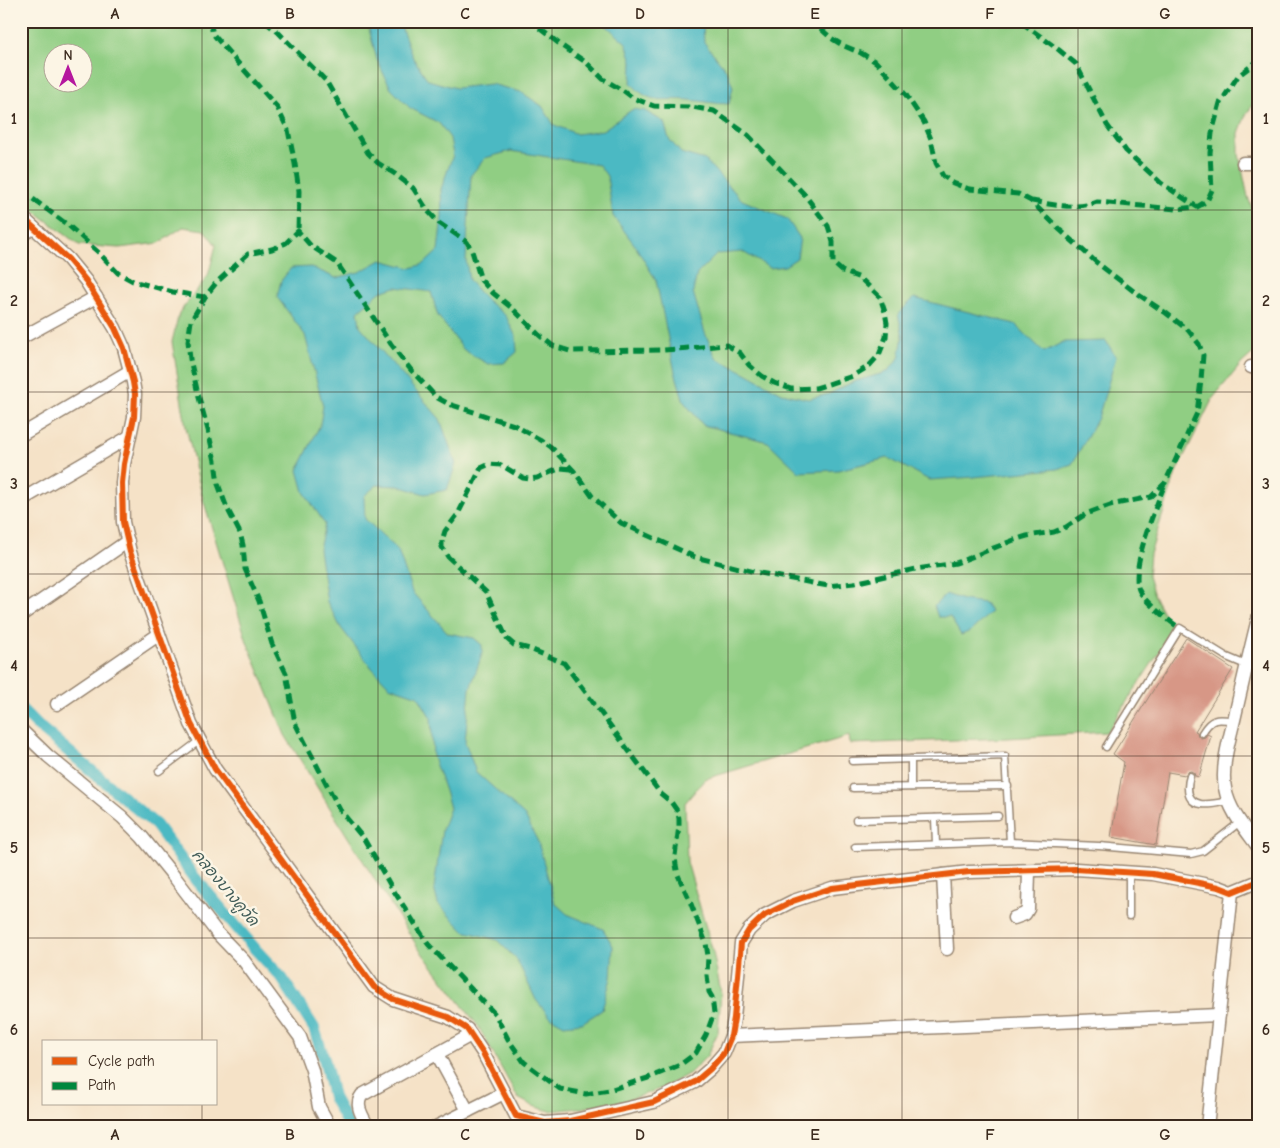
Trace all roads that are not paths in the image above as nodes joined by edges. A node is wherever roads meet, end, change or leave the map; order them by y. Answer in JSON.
{"nodes":[{"id":1,"x":1243,"y":162,"type":"dead end"},
{"id":2,"x":1259,"y":163,"type":"edge"},
{"id":3,"x":21,"y":216,"type":"edge"},
{"id":4,"x":34,"y":228,"type":"junction"},
{"id":5,"x":21,"y":234,"type":"edge"},
{"id":6,"x":96,"y":298,"type":"junction"},
{"id":7,"x":21,"y":338,"type":"edge"},
{"id":8,"x":130,"y":371,"type":"junction"},
{"id":9,"x":21,"y":435,"type":"edge"},
{"id":10,"x":129,"y":437,"type":"junction"},
{"id":11,"x":21,"y":500,"type":"edge"},
{"id":12,"x":128,"y":541,"type":"junction"},
{"id":13,"x":21,"y":615,"type":"edge"},
{"id":14,"x":1259,"y":615,"type":"edge"},
{"id":15,"x":158,"y":635,"type":"junction"},
{"id":16,"x":1246,"y":665,"type":"junction"},
{"id":17,"x":58,"y":704,"type":"dead end"},
{"id":18,"x":1233,"y":721,"type":"junction"},
{"id":19,"x":21,"y":730,"type":"edge"},
{"id":20,"x":1202,"y":733,"type":"dead end"},
{"id":21,"x":199,"y":741,"type":"junction"},
{"id":22,"x":1106,"y":747,"type":"dead end"},
{"id":23,"x":911,"y":759,"type":"junction"},
{"id":24,"x":852,"y":761,"type":"dead end"},
{"id":25,"x":159,"y":770,"type":"dead end"},
{"id":26,"x":1190,"y":776,"type":"dead end"},
{"id":27,"x":1008,"y":786,"type":"junction"},
{"id":28,"x":911,"y":787,"type":"junction"},
{"id":29,"x":853,"y":788,"type":"dead end"},
{"id":30,"x":1228,"y":801,"type":"junction"},
{"id":31,"x":998,"y":816,"type":"dead end"},
{"id":32,"x":935,"y":818,"type":"junction"},
{"id":33,"x":856,"y":820,"type":"dead end"},
{"id":34,"x":1240,"y":822,"type":"junction"},
{"id":35,"x":1010,"y":842,"type":"junction"},
{"id":36,"x":936,"y":844,"type":"junction"},
{"id":37,"x":855,"y":847,"type":"dead end"},
{"id":38,"x":1259,"y":848,"type":"edge"},
{"id":39,"x":1029,"y":871,"type":"junction"},
{"id":40,"x":1130,"y":873,"type":"junction"},
{"id":41,"x":943,"y":875,"type":"junction"},
{"id":42,"x":1259,"y":881,"type":"edge"},
{"id":43,"x":1232,"y":892,"type":"junction"},
{"id":44,"x":1129,"y":916,"type":"dead end"},
{"id":45,"x":1014,"y":918,"type":"dead end"},
{"id":46,"x":947,"y":950,"type":"dead end"},
{"id":47,"x":1219,"y":1015,"type":"junction"},
{"id":48,"x":470,"y":1035,"type":"junction"},
{"id":49,"x":731,"y":1036,"type":"junction"},
{"id":50,"x":437,"y":1054,"type":"junction"},
{"id":51,"x":504,"y":1093,"type":"junction"},
{"id":52,"x":468,"y":1111,"type":"junction"},
{"id":53,"x":519,"y":1121,"type":"edge"},
{"id":54,"x":330,"y":1127,"type":"edge"},
{"id":55,"x":368,"y":1127,"type":"edge"},
{"id":56,"x":436,"y":1127,"type":"edge"},
{"id":57,"x":1207,"y":1127,"type":"edge"}],
"edges":[{"from":1,"to":2,"type":"street"},
{"from":3,"to":4,"type":"street"},
{"from":4,"to":5,"type":"street"},
{"from":4,"to":6,"type":"street"},
{"from":6,"to":7,"type":"street"},
{"from":6,"to":8,"type":"street"},
{"from":8,"to":9,"type":"street"},
{"from":8,"to":10,"type":"street"},
{"from":10,"to":11,"type":"street"},
{"from":10,"to":12,"type":"street"},
{"from":12,"to":13,"type":"street"},
{"from":12,"to":15,"type":"street"},
{"from":14,"to":16,"type":"street"},
{"from":15,"to":17,"type":"street"},
{"from":15,"to":21,"type":"street"},
{"from":16,"to":18,"type":"street"},
{"from":16,"to":22,"type":"lane"},
{"from":18,"to":20,"type":"lane"},
{"from":18,"to":30,"type":"street"},
{"from":19,"to":54,"type":"street"},
{"from":21,"to":25,"type":"lane"},
{"from":21,"to":48,"type":"street"},
{"from":23,"to":24,"type":"lane"},
{"from":23,"to":27,"type":"lane"},
{"from":23,"to":28,"type":"lane"},
{"from":26,"to":30,"type":"lane"},
{"from":27,"to":28,"type":"lane"},
{"from":27,"to":35,"type":"lane"},
{"from":28,"to":29,"type":"lane"},
{"from":30,"to":34,"type":"street"},
{"from":31,"to":32,"type":"lane"},
{"from":32,"to":33,"type":"lane"},
{"from":32,"to":36,"type":"lane"},
{"from":34,"to":35,"type":"lane"},
{"from":34,"to":38,"type":"street"},
{"from":35,"to":36,"type":"lane"},
{"from":36,"to":37,"type":"lane"},
{"from":39,"to":40,"type":"street"},
{"from":39,"to":41,"type":"street"},
{"from":39,"to":45,"type":"street"},
{"from":40,"to":43,"type":"street"},
{"from":40,"to":44,"type":"lane"},
{"from":41,"to":46,"type":"street"},
{"from":41,"to":49,"type":"street"},
{"from":42,"to":43,"type":"street"},
{"from":43,"to":47,"type":"street"},
{"from":47,"to":49,"type":"street"},
{"from":47,"to":57,"type":"street"},
{"from":48,"to":50,"type":"street"},
{"from":48,"to":51,"type":"street"},
{"from":49,"to":53,"type":"street"},
{"from":50,"to":52,"type":"street"},
{"from":50,"to":55,"type":"street"},
{"from":51,"to":52,"type":"street"},
{"from":51,"to":53,"type":"street"},
{"from":52,"to":56,"type":"street"}]}
